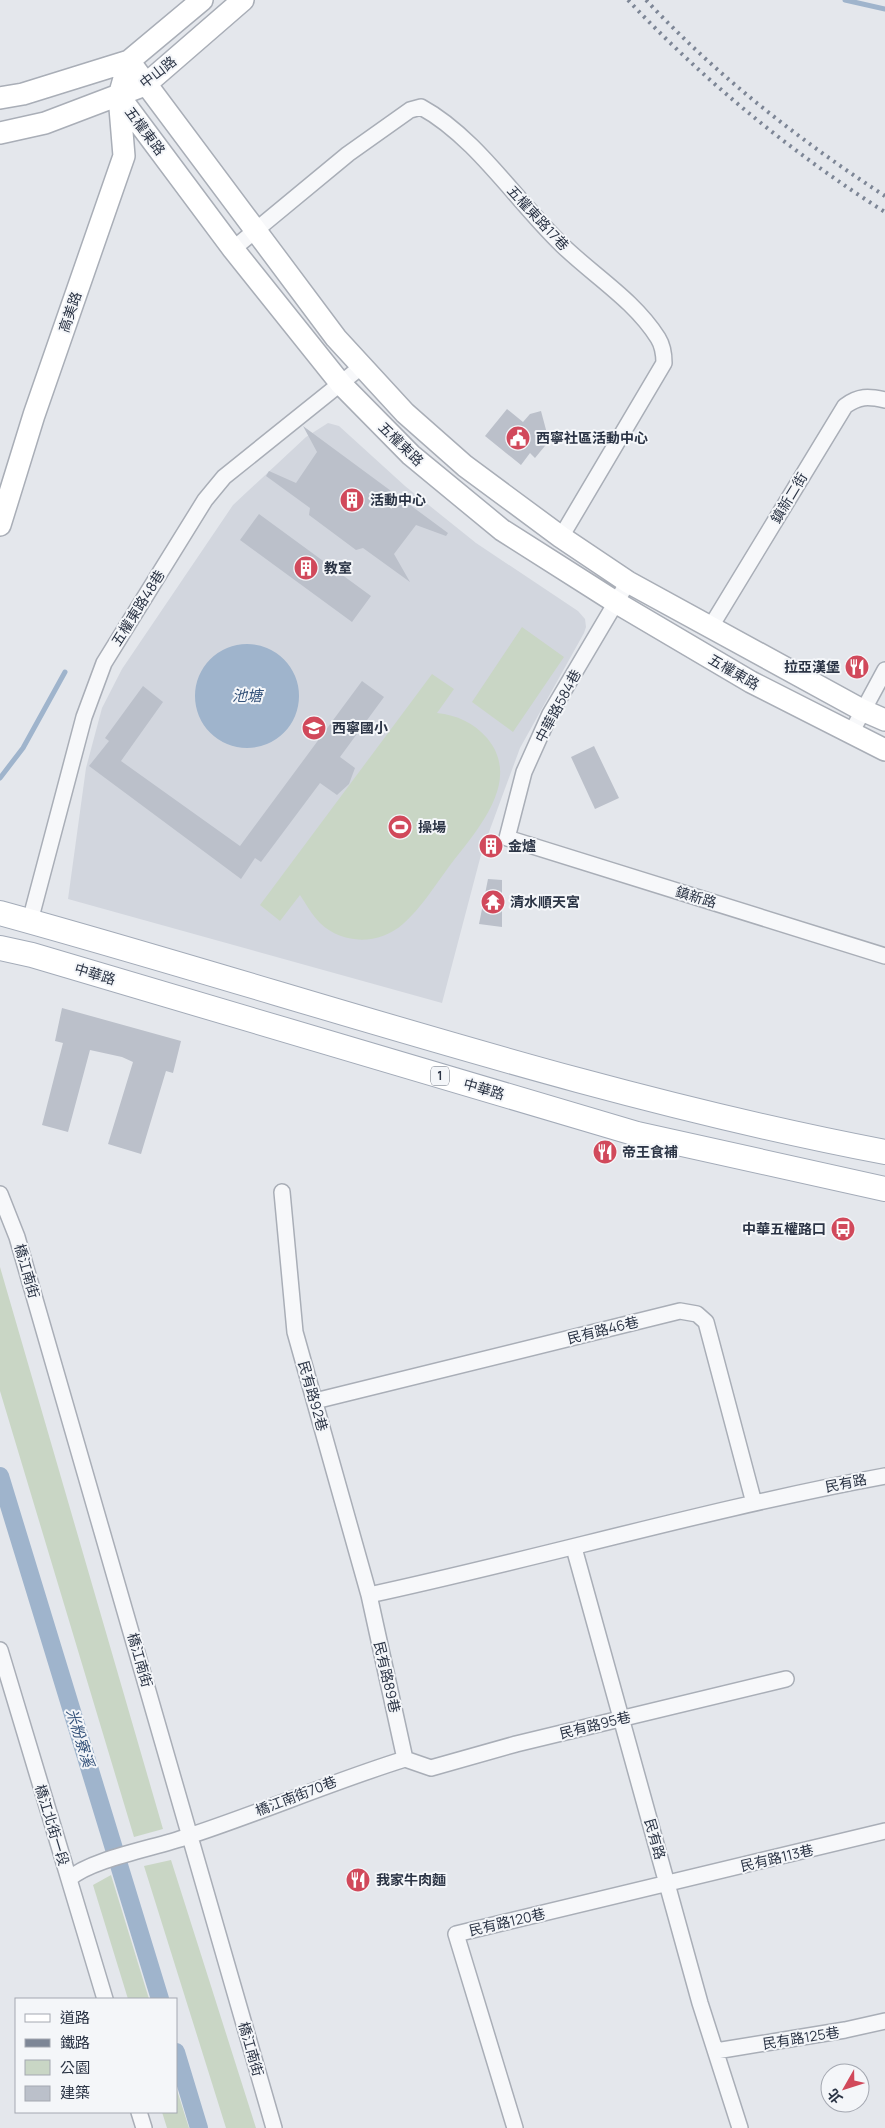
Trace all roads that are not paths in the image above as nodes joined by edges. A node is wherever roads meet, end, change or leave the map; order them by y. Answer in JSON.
{"nodes":[{"id":1,"x":202,"y":0,"type":"edge"},
{"id":2,"x":243,"y":0,"type":"edge"},
{"id":3,"x":129,"y":61,"type":"junction"},
{"id":4,"x":145,"y":85,"type":"junction"},
{"id":5,"x":119,"y":96,"type":"junction"},
{"id":6,"x":0,"y":98,"type":"edge"},
{"id":7,"x":0,"y":133,"type":"edge"},
{"id":8,"x":254,"y":230,"type":"junction"},
{"id":9,"x":234,"y":249,"type":"junction"},
{"id":10,"x":361,"y":367,"type":"junction"},
{"id":11,"x":341,"y":384,"type":"junction"},
{"id":12,"x":885,"y":400,"type":"edge"},
{"id":13,"x":0,"y":525,"type":"edge"},
{"id":14,"x":561,"y":537,"type":"junction"},
{"id":15,"x":628,"y":582,"type":"junction"},
{"id":16,"x":617,"y":603,"type":"junction"},
{"id":17,"x":710,"y":628,"type":"junction"},
{"id":18,"x":885,"y":670,"type":"edge"},
{"id":19,"x":862,"y":710,"type":"junction"},
{"id":20,"x":885,"y":720,"type":"edge"},
{"id":21,"x":851,"y":732,"type":"junction"},
{"id":22,"x":885,"y":750,"type":"edge"},
{"id":23,"x":507,"y":838,"type":"joint"},
{"id":24,"x":0,"y":913,"type":"edge"},
{"id":25,"x":30,"y":921,"type":"junction"},
{"id":26,"x":0,"y":948,"type":"edge"},
{"id":27,"x":885,"y":956,"type":"edge"},
{"id":28,"x":885,"y":1152,"type":"edge"},
{"id":29,"x":885,"y":1189,"type":"edge"},
{"id":30,"x":282,"y":1192,"type":"dead end"},
{"id":31,"x":0,"y":1194,"type":"edge"},
{"id":32,"x":315,"y":1401,"type":"junction"},
{"id":33,"x":885,"y":1476,"type":"edge"},
{"id":34,"x":754,"y":1503,"type":"junction"},
{"id":35,"x":574,"y":1548,"type":"junction"},
{"id":36,"x":368,"y":1595,"type":"junction"},
{"id":37,"x":0,"y":1650,"type":"edge"},
{"id":38,"x":786,"y":1679,"type":"dead end"},
{"id":39,"x":620,"y":1719,"type":"junction"},
{"id":40,"x":405,"y":1759,"type":"junction"},
{"id":41,"x":885,"y":1831,"type":"edge"},
{"id":42,"x":189,"y":1836,"type":"junction"},
{"id":43,"x":69,"y":1879,"type":"junction"},
{"id":44,"x":668,"y":1883,"type":"junction"},
{"id":45,"x":105,"y":1998,"type":"edge"},
{"id":46,"x":885,"y":2021,"type":"edge"},
{"id":47,"x":716,"y":2051,"type":"junction"},
{"id":48,"x":139,"y":2113,"type":"edge"},
{"id":49,"x":144,"y":2128,"type":"edge"},
{"id":50,"x":274,"y":2128,"type":"edge"},
{"id":51,"x":515,"y":2128,"type":"edge"},
{"id":52,"x":740,"y":2128,"type":"edge"}],
"edges":[{"from":1,"to":3,"type":"street","name":"中山路"},
{"from":2,"to":4,"type":"street","name":"中山路"},
{"from":3,"to":4,"type":"street","name":"五權東路"},
{"from":3,"to":5,"type":"street","name":"五權東路"},
{"from":3,"to":6,"type":"street","name":"中山路"},
{"from":4,"to":5,"type":"street","name":"中山路"},
{"from":4,"to":8,"type":"street","name":"五權東路"},
{"from":5,"to":7,"type":"street","name":"中山路"},
{"from":5,"to":9,"type":"street","name":"五權東路"},
{"from":5,"to":13,"type":"street","name":"高美路"},
{"from":8,"to":9,"type":"street","name":"五權東路17巷"},
{"from":8,"to":10,"type":"street","name":"五權東路"},
{"from":8,"to":14,"type":"street","name":"五權東路17巷"},
{"from":9,"to":11,"type":"street","name":"五權東路"},
{"from":10,"to":11,"type":"street","name":"五權東路48巷"},
{"from":10,"to":14,"type":"street","name":"五權東路"},
{"from":11,"to":16,"type":"street","name":"五權東路"},
{"from":11,"to":25,"type":"street","name":"五權東路48巷"},
{"from":12,"to":17,"type":"street","name":"鎮新二街"},
{"from":14,"to":15,"type":"street","name":"五權東路"},
{"from":15,"to":16,"type":"street","name":"中華路584巷"},
{"from":15,"to":17,"type":"street","name":"五權東路"},
{"from":16,"to":21,"type":"street","name":"五權東路"},
{"from":16,"to":23,"type":"street","name":"中華路584巷"},
{"from":17,"to":19,"type":"street","name":"五權東路"},
{"from":18,"to":19,"type":"street"},
{"from":19,"to":20,"type":"street","name":"五權東路"},
{"from":19,"to":21,"type":"street"},
{"from":21,"to":22,"type":"street","name":"五權東路"},
{"from":23,"to":27,"type":"street","name":"鎮新路"},
{"from":24,"to":25,"type":"main road"},
{"from":25,"to":28,"type":"main road"},
{"from":26,"to":29,"type":"main road","name":"中華路","number":"1"},
{"from":30,"to":32,"type":"street","name":"民有路92巷"},
{"from":31,"to":42,"type":"street","name":"橋江南街"},
{"from":32,"to":34,"type":"street","name":"民有路46巷"},
{"from":32,"to":36,"type":"street","name":"民有路92巷"},
{"from":33,"to":34,"type":"street","name":"民有路"},
{"from":34,"to":35,"type":"street","name":"民有路"},
{"from":35,"to":36,"type":"street","name":"民有路"},
{"from":35,"to":39,"type":"street","name":"民有路"},
{"from":36,"to":40,"type":"street","name":"民有路89巷"},
{"from":37,"to":43,"type":"street","name":"橋江北街一段"},
{"from":38,"to":39,"type":"street","name":"民有路95巷"},
{"from":39,"to":40,"type":"street","name":"民有路95巷"},
{"from":39,"to":44,"type":"street","name":"民有路"},
{"from":40,"to":42,"type":"street","name":"橋江南街70巷"},
{"from":41,"to":44,"type":"street","name":"民有路113巷"},
{"from":42,"to":43,"type":"street","name":"橋江南街70巷"},
{"from":42,"to":50,"type":"street","name":"橋江南街"},
{"from":43,"to":45,"type":"street","name":"橋江北街一段"},
{"from":44,"to":47,"type":"street","name":"民有路"},
{"from":44,"to":51,"type":"street","name":"民有路120巷"},
{"from":46,"to":47,"type":"street","name":"民有路125巷"},
{"from":47,"to":52,"type":"street","name":"民有路"},
{"from":48,"to":49,"type":"street"}]}
